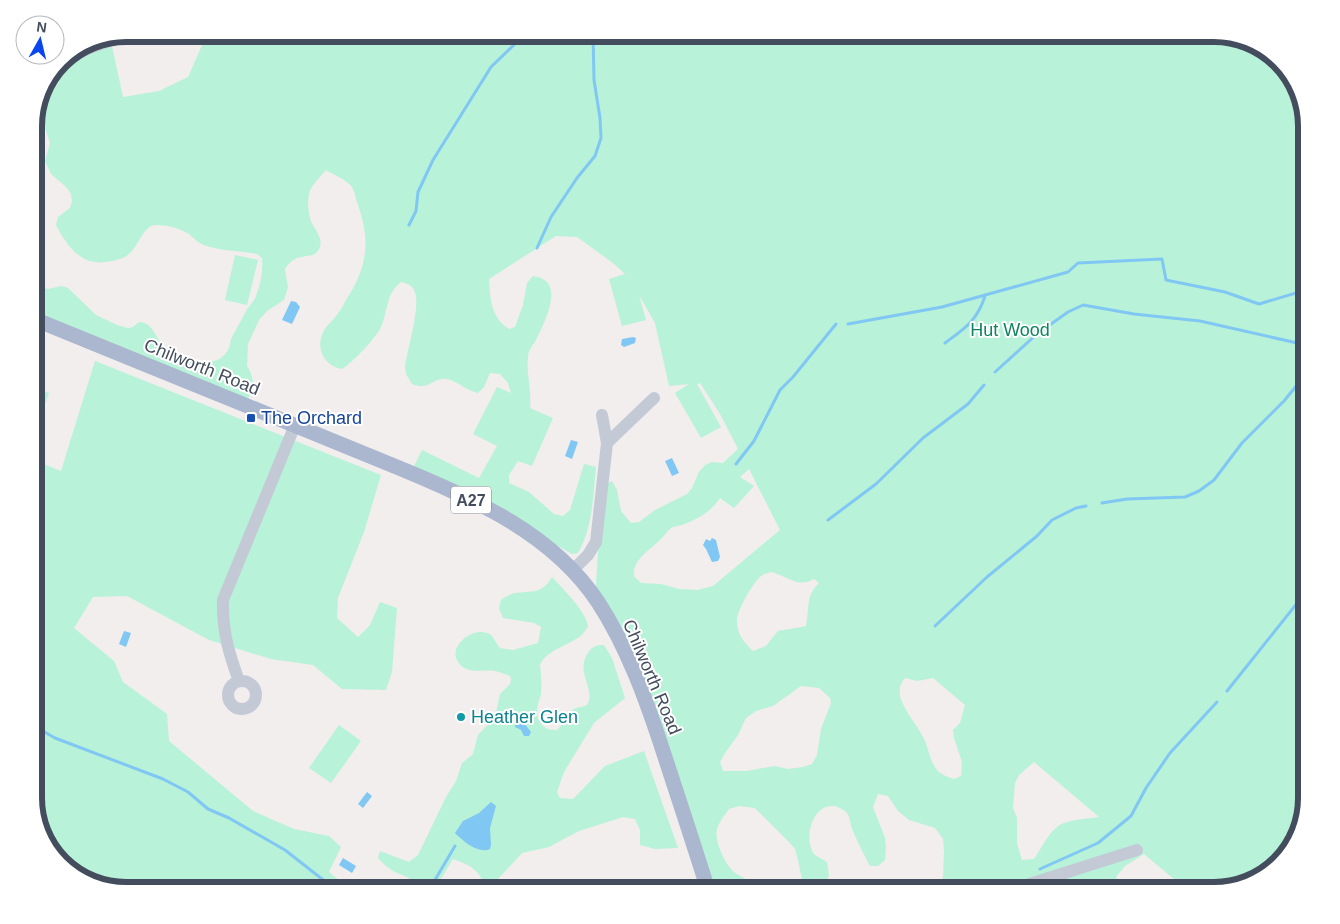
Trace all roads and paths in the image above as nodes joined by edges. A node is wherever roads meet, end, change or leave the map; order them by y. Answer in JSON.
{"nodes":[{"id":1,"x":43,"y":322,"type":"edge"},
{"id":2,"x":654,"y":398,"type":"dead end"},
{"id":3,"x":602,"y":415,"type":"dead end"},
{"id":4,"x":294,"y":426,"type":"junction"},
{"id":5,"x":607,"y":443,"type":"junction"},
{"id":6,"x":572,"y":571,"type":"junction"},
{"id":7,"x":239,"y":681,"type":"dead end"},
{"id":8,"x":1137,"y":850,"type":"dead end"},
{"id":9,"x":705,"y":882,"type":"edge"},
{"id":10,"x":1036,"y":882,"type":"edge"}],
"edges":[{"from":1,"to":4,"type":"main road","name":"Chilworth Road","number":"A27"},
{"from":2,"to":5,"type":"street"},
{"from":3,"to":5,"type":"street"},
{"from":4,"to":6,"type":"main road","name":"Chilworth Road","number":"A27"},
{"from":4,"to":7,"type":"street"},
{"from":5,"to":6,"type":"street"},
{"from":6,"to":9,"type":"main road","name":"Chilworth Road","number":"A27"},
{"from":8,"to":10,"type":"street"}]}
